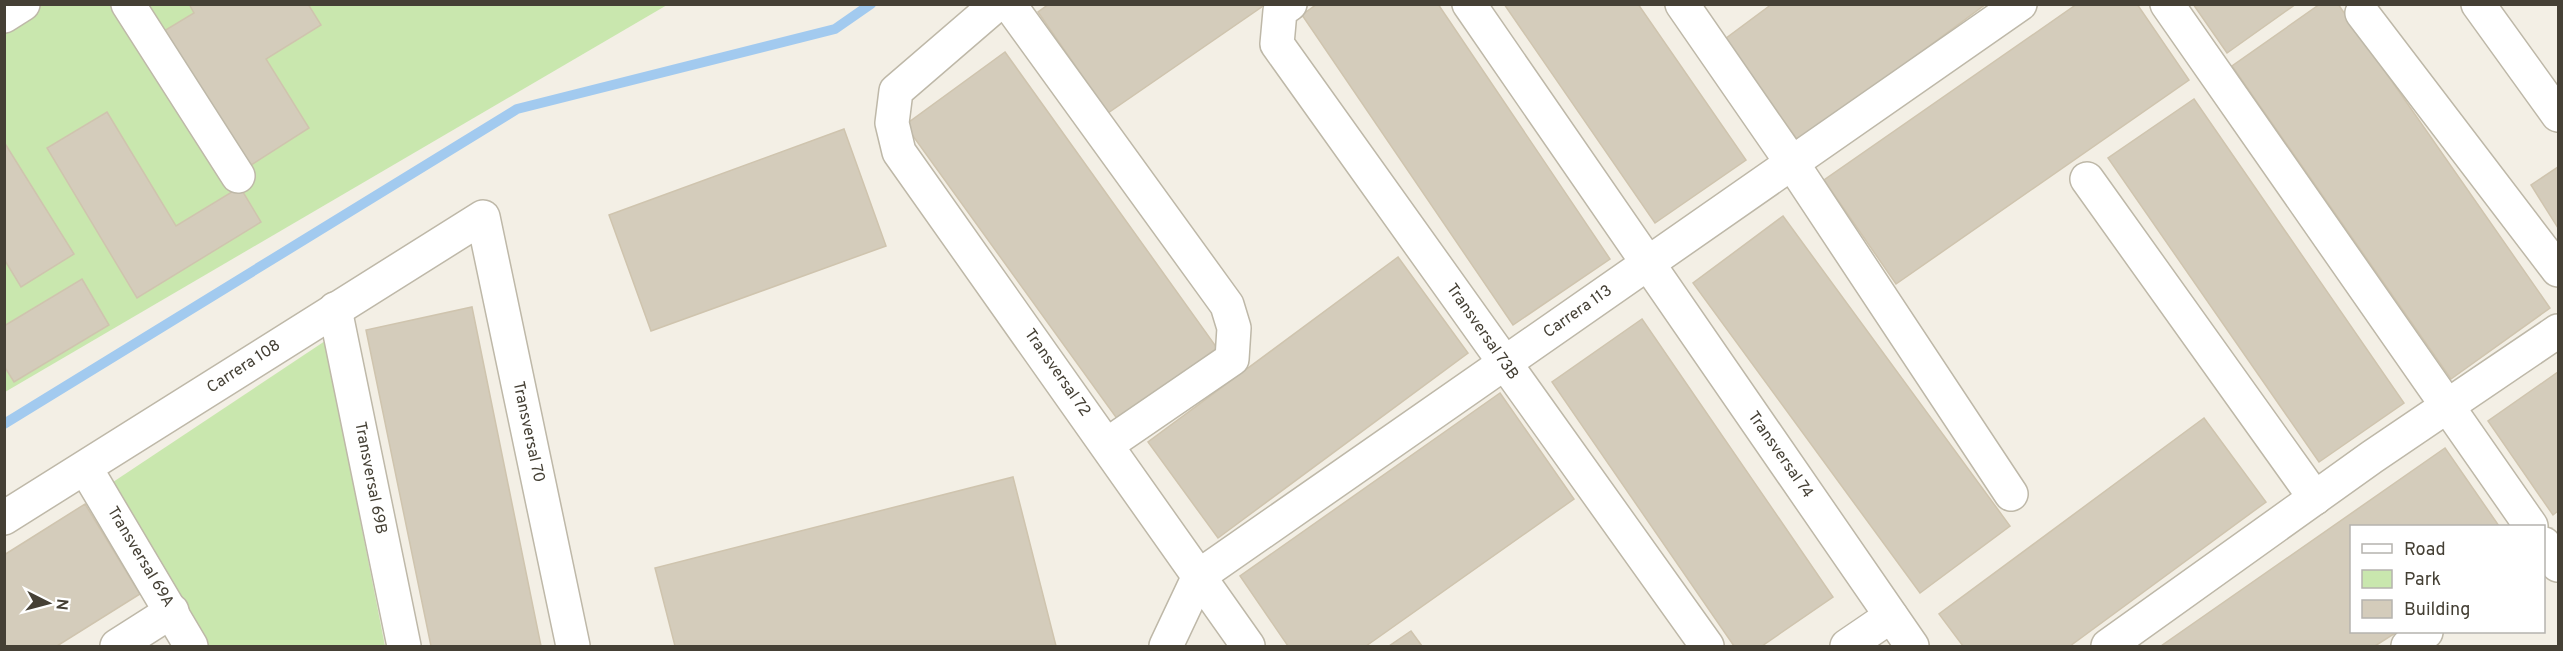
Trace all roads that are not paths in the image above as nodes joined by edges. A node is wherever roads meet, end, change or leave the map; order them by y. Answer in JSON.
{"nodes":[{"id":1,"x":128,"y":4,"type":"edge"},
{"id":2,"x":997,"y":4,"type":"edge"},
{"id":3,"x":1009,"y":4,"type":"edge"},
{"id":4,"x":1469,"y":4,"type":"edge"},
{"id":5,"x":1682,"y":4,"type":"edge"},
{"id":6,"x":2020,"y":4,"type":"edge"},
{"id":7,"x":2167,"y":4,"type":"edge"},
{"id":8,"x":2478,"y":4,"type":"edge"},
{"id":9,"x":1285,"y":8,"type":"edge"},
{"id":10,"x":2362,"y":13,"type":"dead end"},
{"id":11,"x":2559,"y":115,"type":"edge"},
{"id":12,"x":1792,"y":163,"type":"junction"},
{"id":13,"x":238,"y":176,"type":"dead end"},
{"id":14,"x":2087,"y":179,"type":"dead end"},
{"id":15,"x":483,"y":217,"type":"joint"},
{"id":16,"x":1648,"y":263,"type":"junction"},
{"id":17,"x":2559,"y":270,"type":"edge"},
{"id":18,"x":336,"y":309,"type":"junction"},
{"id":19,"x":2559,"y":331,"type":"edge"},
{"id":20,"x":1504,"y":364,"type":"junction"},
{"id":21,"x":2447,"y":406,"type":"junction"},
{"id":22,"x":1108,"y":444,"type":"junction"},
{"id":23,"x":86,"y":469,"type":"junction"},
{"id":24,"x":2011,"y":494,"type":"dead end"},
{"id":25,"x":2315,"y":498,"type":"junction"},
{"id":26,"x":4,"y":518,"type":"edge"},
{"id":27,"x":2530,"y":525,"type":"edge"},
{"id":28,"x":2559,"y":529,"type":"edge"},
{"id":29,"x":2545,"y":538,"type":"edge"},
{"id":30,"x":2545,"y":545,"type":"edge"},
{"id":31,"x":2559,"y":565,"type":"edge"},
{"id":32,"x":1199,"y":576,"type":"junction"},
{"id":33,"x":172,"y":611,"type":"junction"},
{"id":34,"x":1891,"y":616,"type":"junction"},
{"id":35,"x":2425,"y":633,"type":"edge"},
{"id":36,"x":117,"y":646,"type":"edge"},
{"id":37,"x":191,"y":646,"type":"edge"},
{"id":38,"x":404,"y":646,"type":"edge"},
{"id":39,"x":573,"y":646,"type":"edge"},
{"id":40,"x":1166,"y":646,"type":"edge"},
{"id":41,"x":1248,"y":646,"type":"edge"},
{"id":42,"x":1707,"y":646,"type":"edge"},
{"id":43,"x":1847,"y":646,"type":"edge"},
{"id":44,"x":1912,"y":646,"type":"edge"},
{"id":45,"x":2108,"y":646,"type":"edge"},
{"id":46,"x":2408,"y":646,"type":"edge"}],
"edges":[{"from":1,"to":13,"type":"street"},
{"from":2,"to":22,"type":"street","name":"Transversal 72"},
{"from":3,"to":22,"type":"street"},
{"from":4,"to":16,"type":"street","name":"Transversal 74"},
{"from":5,"to":12,"type":"street"},
{"from":6,"to":12,"type":"street","name":"Carrera 113"},
{"from":7,"to":21,"type":"street"},
{"from":8,"to":11,"type":"street"},
{"from":9,"to":20,"type":"street","name":"Transversal 73B"},
{"from":10,"to":17,"type":"street"},
{"from":12,"to":16,"type":"street","name":"Carrera 113"},
{"from":12,"to":24,"type":"street"},
{"from":14,"to":25,"type":"street"},
{"from":15,"to":18,"type":"street","name":"Carrera 108"},
{"from":15,"to":39,"type":"street","name":"Transversal 70"},
{"from":16,"to":20,"type":"street","name":"Carrera 113"},
{"from":16,"to":34,"type":"street","name":"Transversal 74"},
{"from":18,"to":23,"type":"street","name":"Carrera 108"},
{"from":18,"to":38,"type":"street","name":"Transversal 69B"},
{"from":19,"to":21,"type":"street"},
{"from":20,"to":32,"type":"street","name":"Carrera 113"},
{"from":20,"to":42,"type":"street","name":"Transversal 73B"},
{"from":21,"to":25,"type":"street"},
{"from":21,"to":27,"type":"street"},
{"from":22,"to":32,"type":"street","name":"Transversal 72"},
{"from":23,"to":26,"type":"street","name":"Carrera 108"},
{"from":23,"to":33,"type":"street","name":"Transversal 69A"},
{"from":25,"to":45,"type":"street"},
{"from":28,"to":29,"type":"street"},
{"from":30,"to":31,"type":"street"},
{"from":32,"to":40,"type":"street","name":"Carrera 113"},
{"from":32,"to":41,"type":"street","name":"Transversal 72"},
{"from":33,"to":36,"type":"street"},
{"from":33,"to":37,"type":"street","name":"Transversal 69A"},
{"from":34,"to":43,"type":"street"},
{"from":34,"to":44,"type":"street","name":"Transversal 74"},
{"from":35,"to":46,"type":"street"}]}
